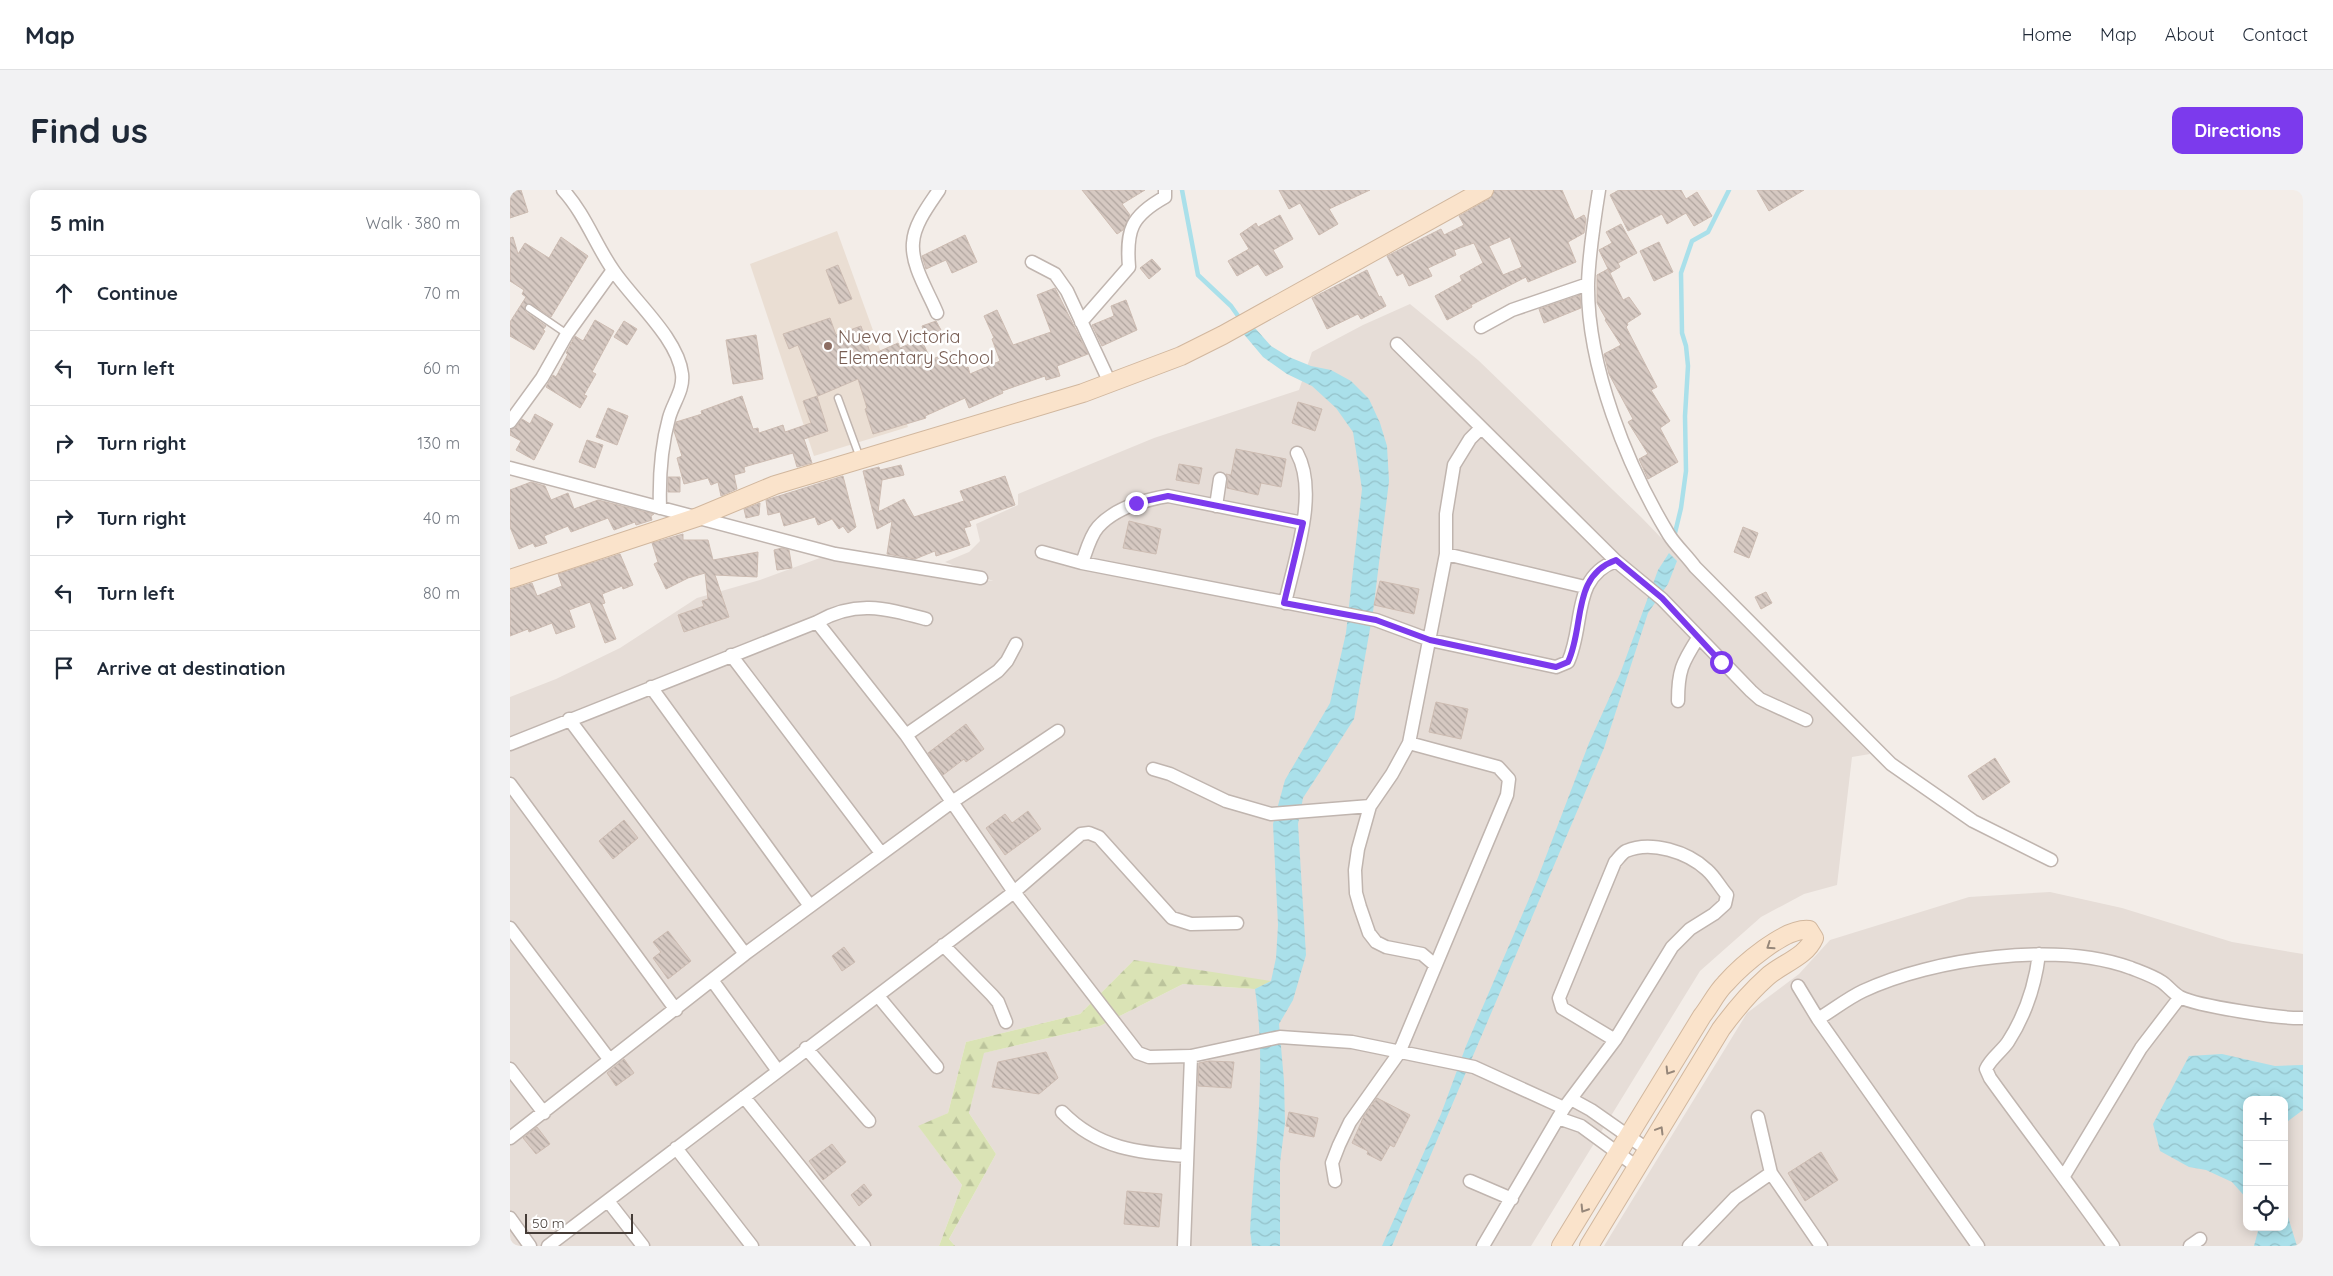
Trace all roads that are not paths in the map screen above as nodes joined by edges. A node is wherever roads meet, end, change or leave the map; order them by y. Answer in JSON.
{"nodes":[{"id":1,"x":563,"y":190,"type":"edge"},
{"id":2,"x":938,"y":190,"type":"edge"},
{"id":3,"x":1165,"y":190,"type":"edge"},
{"id":4,"x":1484,"y":190,"type":"edge"},
{"id":5,"x":1599,"y":190,"type":"edge"},
{"id":6,"x":1032,"y":262,"type":"dead end"},
{"id":7,"x":613,"y":270,"type":"junction"},
{"id":8,"x":1588,"y":284,"type":"junction"},
{"id":9,"x":529,"y":308,"type":"dead end"},
{"id":10,"x":937,"y":313,"type":"dead end"},
{"id":11,"x":1081,"y":322,"type":"junction"},
{"id":12,"x":1481,"y":327,"type":"dead end"},
{"id":13,"x":567,"y":334,"type":"junction"},
{"id":14,"x":1397,"y":344,"type":"dead end"},
{"id":15,"x":1110,"y":383,"type":"junction"},
{"id":16,"x":838,"y":398,"type":"dead end"},
{"id":17,"x":510,"y":422,"type":"edge"},
{"id":18,"x":1480,"y":429,"type":"junction"},
{"id":19,"x":1297,"y":453,"type":"dead end"},
{"id":20,"x":860,"y":459,"type":"junction"},
{"id":21,"x":510,"y":468,"type":"edge"},
{"id":22,"x":1220,"y":479,"type":"dead end"},
{"id":23,"x":1216,"y":506,"type":"junction"},
{"id":24,"x":660,"y":508,"type":"junction"},
{"id":25,"x":698,"y":517,"type":"junction"},
{"id":26,"x":1303,"y":523,"type":"junction"},
{"id":27,"x":1042,"y":552,"type":"dead end"},
{"id":28,"x":1446,"y":554,"type":"junction"},
{"id":29,"x":1616,"y":560,"type":"junction"},
{"id":30,"x":1082,"y":563,"type":"junction"},
{"id":31,"x":982,"y":578,"type":"dead end"},
{"id":32,"x":510,"y":580,"type":"edge"},
{"id":33,"x":1585,"y":587,"type":"junction"},
{"id":34,"x":1284,"y":603,"type":"junction"},
{"id":35,"x":926,"y":618,"type":"dead end"},
{"id":36,"x":817,"y":622,"type":"junction"},
{"id":37,"x":1698,"y":638,"type":"junction"},
{"id":38,"x":1430,"y":640,"type":"junction"},
{"id":39,"x":1016,"y":644,"type":"dead end"},
{"id":40,"x":732,"y":655,"type":"junction"},
{"id":41,"x":651,"y":687,"type":"junction"},
{"id":42,"x":1678,"y":701,"type":"dead end"},
{"id":43,"x":569,"y":719,"type":"junction"},
{"id":44,"x":1806,"y":720,"type":"dead end"},
{"id":45,"x":1058,"y":731,"type":"dead end"},
{"id":46,"x":906,"y":735,"type":"junction"},
{"id":47,"x":1409,"y":743,"type":"junction"},
{"id":48,"x":510,"y":744,"type":"edge"},
{"id":49,"x":1153,"y":769,"type":"dead end"},
{"id":50,"x":510,"y":784,"type":"edge"},
{"id":51,"x":952,"y":802,"type":"junction"},
{"id":52,"x":1370,"y":806,"type":"junction"},
{"id":53,"x":881,"y":853,"type":"junction"},
{"id":54,"x":2052,"y":860,"type":"dead end"},
{"id":55,"x":1014,"y":892,"type":"junction"},
{"id":56,"x":810,"y":906,"type":"junction"},
{"id":57,"x":1237,"y":922,"type":"dead end"},
{"id":58,"x":510,"y":928,"type":"edge"},
{"id":59,"x":943,"y":945,"type":"junction"},
{"id":60,"x":745,"y":954,"type":"junction"},
{"id":61,"x":2039,"y":954,"type":"junction"},
{"id":62,"x":1435,"y":965,"type":"junction"},
{"id":63,"x":712,"y":980,"type":"junction"},
{"id":64,"x":1798,"y":986,"type":"dead end"},
{"id":65,"x":878,"y":996,"type":"junction"},
{"id":66,"x":2180,"y":997,"type":"junction"},
{"id":67,"x":676,"y":1010,"type":"junction"},
{"id":68,"x":2303,"y":1018,"type":"edge"},
{"id":69,"x":1818,"y":1019,"type":"junction"},
{"id":70,"x":1006,"y":1022,"type":"dead end"},
{"id":71,"x":1615,"y":1040,"type":"junction"},
{"id":72,"x":806,"y":1048,"type":"junction"},
{"id":73,"x":1399,"y":1053,"type":"junction"},
{"id":74,"x":1191,"y":1056,"type":"junction"},
{"id":75,"x":609,"y":1059,"type":"junction"},
{"id":76,"x":936,"y":1067,"type":"dead end"},
{"id":77,"x":510,"y":1069,"type":"edge"},
{"id":78,"x":778,"y":1070,"type":"junction"},
{"id":79,"x":744,"y":1096,"type":"junction"},
{"id":80,"x":1564,"y":1108,"type":"junction"},
{"id":81,"x":1062,"y":1112,"type":"dead end"},
{"id":82,"x":544,"y":1113,"type":"junction"},
{"id":83,"x":1758,"y":1117,"type":"dead end"},
{"id":84,"x":869,"y":1121,"type":"dead end"},
{"id":85,"x":1629,"y":1136,"type":"junction"},
{"id":86,"x":510,"y":1138,"type":"edge"},
{"id":87,"x":676,"y":1148,"type":"junction"},
{"id":88,"x":1648,"y":1150,"type":"junction"},
{"id":89,"x":1618,"y":1153,"type":"junction"},
{"id":90,"x":1187,"y":1156,"type":"junction"},
{"id":91,"x":1637,"y":1167,"type":"junction"},
{"id":92,"x":1771,"y":1173,"type":"junction"},
{"id":93,"x":2064,"y":1176,"type":"junction"},
{"id":94,"x":1336,"y":1181,"type":"dead end"},
{"id":95,"x":1470,"y":1181,"type":"dead end"},
{"id":96,"x":1512,"y":1199,"type":"junction"},
{"id":97,"x":608,"y":1201,"type":"junction"},
{"id":98,"x":510,"y":1218,"type":"edge"},
{"id":99,"x":530,"y":1246,"type":"edge"},
{"id":100,"x":548,"y":1246,"type":"edge"},
{"id":101,"x":643,"y":1246,"type":"edge"},
{"id":102,"x":752,"y":1246,"type":"edge"},
{"id":103,"x":864,"y":1246,"type":"edge"},
{"id":104,"x":1184,"y":1246,"type":"edge"},
{"id":105,"x":1483,"y":1246,"type":"edge"},
{"id":106,"x":1561,"y":1246,"type":"edge"},
{"id":107,"x":1589,"y":1246,"type":"edge"},
{"id":108,"x":1689,"y":1246,"type":"edge"},
{"id":109,"x":1821,"y":1246,"type":"edge"},
{"id":110,"x":1978,"y":1246,"type":"edge"},
{"id":111,"x":2113,"y":1246,"type":"edge"}],
"edges":[{"from":1,"to":7,"type":"street"},
{"from":2,"to":10,"type":"street"},
{"from":3,"to":11,"type":"street"},
{"from":4,"to":15,"type":"main road"},
{"from":5,"to":8,"type":"street"},
{"from":6,"to":11,"type":"street"},
{"from":7,"to":13,"type":"street"},
{"from":7,"to":24,"type":"street"},
{"from":8,"to":12,"type":"street"},
{"from":8,"to":54,"type":"street"},
{"from":9,"to":13,"type":"lane"},
{"from":11,"to":15,"type":"street"},
{"from":13,"to":17,"type":"street"},
{"from":14,"to":18,"type":"street"},
{"from":15,"to":20,"type":"main road"},
{"from":16,"to":20,"type":"lane"},
{"from":18,"to":28,"type":"street"},
{"from":18,"to":29,"type":"street"},
{"from":19,"to":26,"type":"street"},
{"from":20,"to":25,"type":"main road"},
{"from":21,"to":24,"type":"street"},
{"from":22,"to":23,"type":"street"},
{"from":23,"to":26,"type":"street"},
{"from":23,"to":30,"type":"street"},
{"from":24,"to":25,"type":"street"},
{"from":25,"to":31,"type":"street"},
{"from":25,"to":32,"type":"main road"},
{"from":26,"to":34,"type":"street"},
{"from":27,"to":30,"type":"street"},
{"from":28,"to":33,"type":"street"},
{"from":28,"to":38,"type":"street"},
{"from":29,"to":33,"type":"street"},
{"from":29,"to":37,"type":"street"},
{"from":30,"to":34,"type":"street"},
{"from":33,"to":38,"type":"street"},
{"from":34,"to":38,"type":"street"},
{"from":35,"to":36,"type":"street"},
{"from":36,"to":40,"type":"street"},
{"from":36,"to":46,"type":"street"},
{"from":37,"to":42,"type":"street"},
{"from":37,"to":44,"type":"street"},
{"from":38,"to":47,"type":"street"},
{"from":39,"to":46,"type":"street"},
{"from":40,"to":41,"type":"street"},
{"from":40,"to":53,"type":"street"},
{"from":41,"to":43,"type":"street"},
{"from":41,"to":56,"type":"street"},
{"from":43,"to":48,"type":"street"},
{"from":43,"to":60,"type":"street"},
{"from":45,"to":51,"type":"street"},
{"from":46,"to":51,"type":"street"},
{"from":47,"to":52,"type":"street"},
{"from":47,"to":62,"type":"street"},
{"from":49,"to":52,"type":"street"},
{"from":50,"to":67,"type":"street"},
{"from":51,"to":53,"type":"street"},
{"from":51,"to":55,"type":"street"},
{"from":52,"to":62,"type":"street"},
{"from":53,"to":56,"type":"street"},
{"from":55,"to":57,"type":"street"},
{"from":55,"to":59,"type":"street"},
{"from":55,"to":74,"type":"street"},
{"from":56,"to":60,"type":"street"},
{"from":58,"to":75,"type":"street"},
{"from":59,"to":65,"type":"street"},
{"from":59,"to":70,"type":"street"},
{"from":60,"to":63,"type":"street"},
{"from":61,"to":66,"type":"street"},
{"from":61,"to":69,"type":"street"},
{"from":61,"to":93,"type":"street"},
{"from":62,"to":73,"type":"street"},
{"from":63,"to":67,"type":"street"},
{"from":63,"to":78,"type":"street"},
{"from":64,"to":69,"type":"street"},
{"from":65,"to":72,"type":"street"},
{"from":65,"to":76,"type":"street"},
{"from":66,"to":68,"type":"street"},
{"from":66,"to":93,"type":"street"},
{"from":67,"to":75,"type":"street"},
{"from":69,"to":110,"type":"street"},
{"from":71,"to":71,"type":"street"},
{"from":71,"to":80,"type":"street"},
{"from":72,"to":78,"type":"street"},
{"from":72,"to":84,"type":"street"},
{"from":73,"to":74,"type":"street"},
{"from":73,"to":80,"type":"street"},
{"from":73,"to":94,"type":"street"},
{"from":74,"to":90,"type":"street"},
{"from":75,"to":82,"type":"street"},
{"from":77,"to":82,"type":"street"},
{"from":78,"to":79,"type":"street"},
{"from":79,"to":87,"type":"street"},
{"from":79,"to":103,"type":"street"},
{"from":80,"to":85,"type":"street"},
{"from":80,"to":89,"type":"street"},
{"from":80,"to":96,"type":"street"},
{"from":81,"to":90,"type":"street"},
{"from":82,"to":86,"type":"street"},
{"from":83,"to":92,"type":"street"},
{"from":85,"to":88,"type":"street"},
{"from":88,"to":85,"type":"main road","one_way":true},
{"from":85,"to":89,"type":"main road"},
{"from":87,"to":97,"type":"street"},
{"from":87,"to":102,"type":"street"},
{"from":88,"to":91,"type":"main road"},
{"from":89,"to":91,"type":"street"},
{"from":89,"to":106,"type":"main road","one_way":true},
{"from":90,"to":104,"type":"street"},
{"from":91,"to":107,"type":"main road"},
{"from":92,"to":108,"type":"street"},
{"from":92,"to":109,"type":"street"},
{"from":93,"to":111,"type":"street"},
{"from":95,"to":96,"type":"street"},
{"from":96,"to":105,"type":"street"},
{"from":97,"to":100,"type":"street"},
{"from":97,"to":101,"type":"street"},
{"from":98,"to":99,"type":"street"}]}
